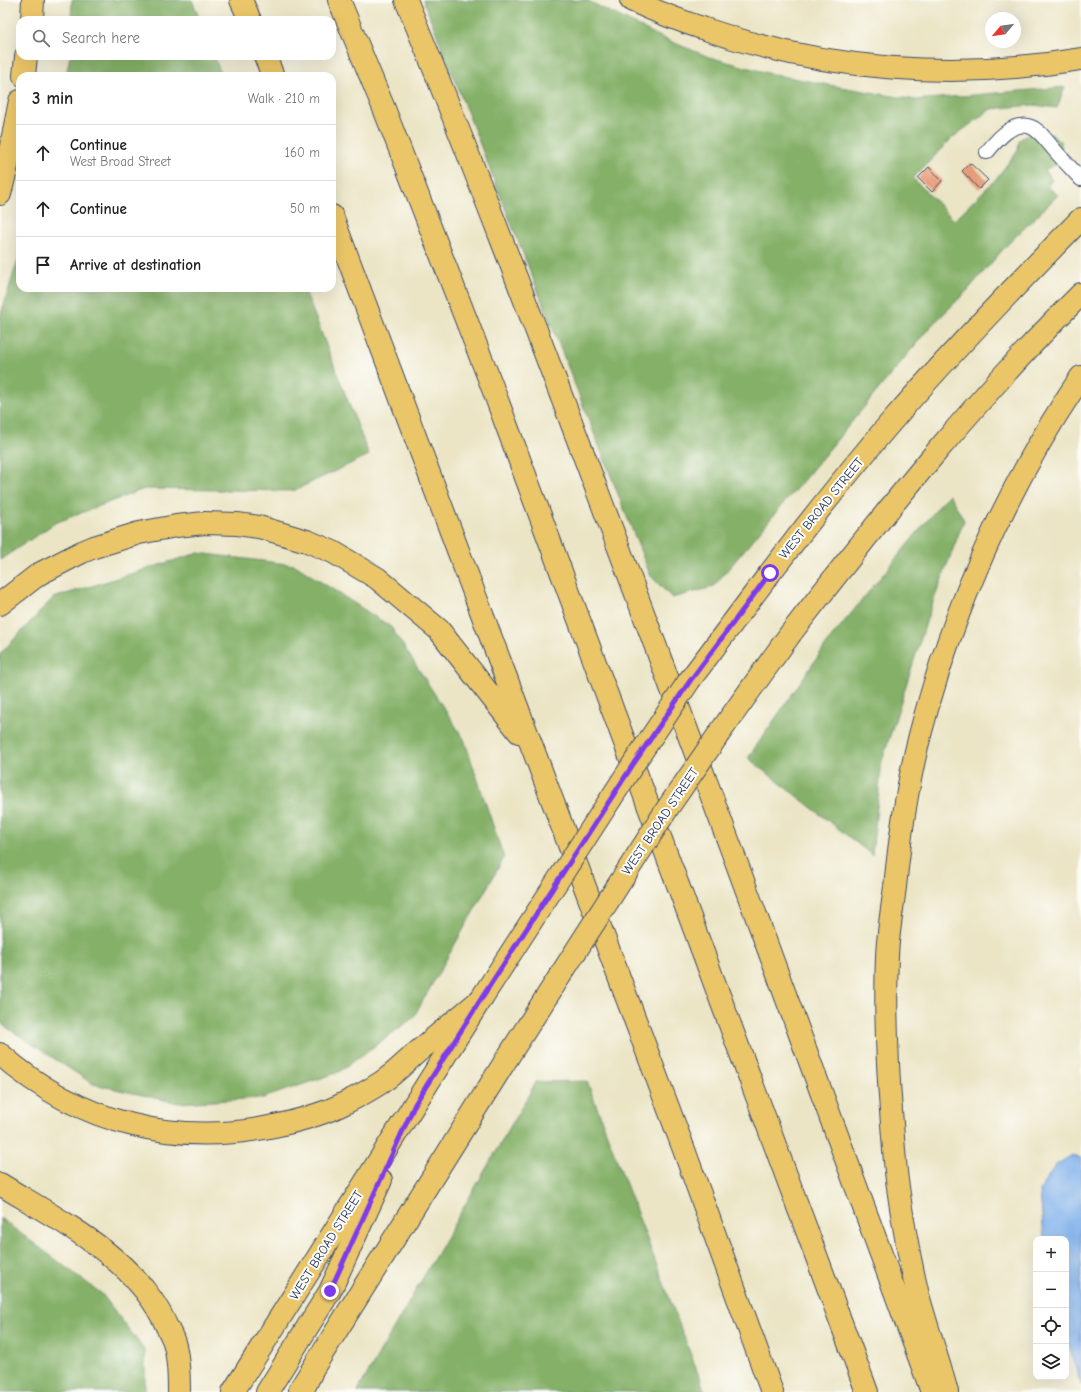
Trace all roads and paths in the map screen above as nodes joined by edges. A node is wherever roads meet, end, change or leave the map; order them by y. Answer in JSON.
{"nodes":[{"id":1,"x":33,"y":0,"type":"edge"},
{"id":2,"x":241,"y":0,"type":"edge"},
{"id":3,"x":339,"y":0,"type":"edge"},
{"id":4,"x":406,"y":0,"type":"edge"},
{"id":5,"x":632,"y":0,"type":"edge"},
{"id":6,"x":32,"y":16,"type":"edge"},
{"id":7,"x":248,"y":16,"type":"edge"},
{"id":8,"x":1081,"y":59,"type":"edge"},
{"id":9,"x":26,"y":60,"type":"edge"},
{"id":10,"x":267,"y":60,"type":"edge"},
{"id":11,"x":24,"y":72,"type":"edge"},
{"id":12,"x":271,"y":72,"type":"edge"},
{"id":13,"x":16,"y":121,"type":"edge"},
{"id":14,"x":987,"y":152,"type":"dead end"},
{"id":15,"x":1081,"y":179,"type":"edge"},
{"id":16,"x":0,"y":194,"type":"edge"},
{"id":17,"x":1081,"y":218,"type":"edge"},
{"id":18,"x":336,"y":227,"type":"edge"},
{"id":19,"x":1081,"y":294,"type":"edge"},
{"id":20,"x":1081,"y":377,"type":"edge"},
{"id":21,"x":0,"y":604,"type":"edge"},
{"id":22,"x":533,"y":750,"type":"junction"},
{"id":23,"x":481,"y":999,"type":"junction"},
{"id":24,"x":0,"y":1054,"type":"edge"},
{"id":25,"x":415,"y":1104,"type":"junction"},
{"id":26,"x":0,"y":1184,"type":"edge"},
{"id":27,"x":307,"y":1382,"type":"edge"},
{"id":28,"x":179,"y":1392,"type":"edge"},
{"id":29,"x":233,"y":1392,"type":"edge"},
{"id":30,"x":267,"y":1392,"type":"edge"},
{"id":31,"x":299,"y":1392,"type":"edge"},
{"id":32,"x":772,"y":1392,"type":"edge"},
{"id":33,"x":867,"y":1392,"type":"edge"},
{"id":34,"x":932,"y":1392,"type":"edge"},
{"id":35,"x":947,"y":1392,"type":"edge"}],
"edges":[{"from":1,"to":6,"type":"main road"},
{"from":2,"to":7,"type":"main road"},
{"from":3,"to":33,"type":"main road"},
{"from":4,"to":34,"type":"main road"},
{"from":5,"to":8,"type":"main road"},
{"from":9,"to":11,"type":"main road"},
{"from":10,"to":12,"type":"main road"},
{"from":13,"to":16,"type":"main road"},
{"from":14,"to":15,"type":"lane"},
{"from":17,"to":23,"type":"main road","name":"WEST BROAD STREET","bridge":true},
{"from":18,"to":22,"type":"main road"},
{"from":19,"to":27,"type":"main road","name":"WEST BROAD STREET","bridge":true},
{"from":20,"to":35,"type":"main road"},
{"from":21,"to":22,"type":"main road"},
{"from":22,"to":32,"type":"main road"},
{"from":23,"to":24,"type":"main road"},
{"from":23,"to":25,"type":"main road","name":"WEST BROAD STREET"},
{"from":25,"to":29,"type":"main road","name":"WEST BROAD STREET"},
{"from":25,"to":30,"type":"main road"},
{"from":26,"to":28,"type":"main road"},
{"from":27,"to":31,"type":"main road","name":"WEST BROAD STREET"}]}
